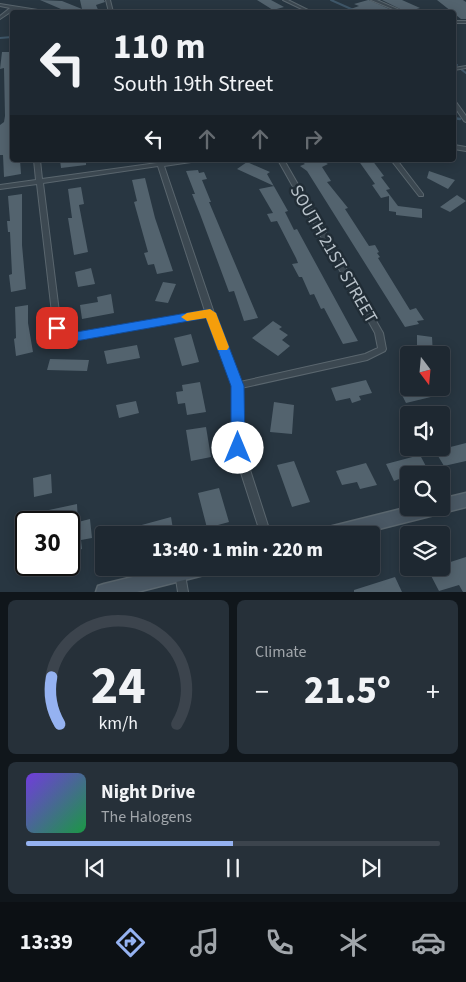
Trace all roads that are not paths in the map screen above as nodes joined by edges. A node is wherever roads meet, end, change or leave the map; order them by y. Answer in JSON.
{"nodes":[{"id":1,"x":285,"y":0,"type":"edge"},
{"id":2,"x":373,"y":0,"type":"edge"},
{"id":3,"x":0,"y":5,"type":"edge"},
{"id":4,"x":14,"y":7,"type":"junction"},
{"id":5,"x":10,"y":10,"type":"edge"},
{"id":6,"x":10,"y":10,"type":"edge"},
{"id":7,"x":32,"y":10,"type":"edge"},
{"id":8,"x":306,"y":10,"type":"edge"},
{"id":9,"x":397,"y":10,"type":"edge"},
{"id":10,"x":0,"y":18,"type":"edge"},
{"id":11,"x":456,"y":106,"type":"edge"},
{"id":12,"x":466,"y":120,"type":"edge"},
{"id":13,"x":38,"y":162,"type":"edge"},
{"id":14,"x":160,"y":162,"type":"edge"},
{"id":15,"x":282,"y":162,"type":"edge"},
{"id":16,"x":396,"y":162,"type":"edge"},
{"id":17,"x":40,"y":182,"type":"junction"},
{"id":18,"x":0,"y":187,"type":"edge"},
{"id":19,"x":421,"y":196,"type":"dead end"},
{"id":20,"x":210,"y":313,"type":"junction"},
{"id":21,"x":237,"y":386,"type":"junction"},
{"id":22,"x":466,"y":500,"type":"edge"},
{"id":23,"x":450,"y":504,"type":"edge"},
{"id":24,"x":403,"y":516,"type":"edge"},
{"id":25,"x":263,"y":526,"type":"edge"},
{"id":26,"x":362,"y":526,"type":"edge"},
{"id":27,"x":168,"y":576,"type":"edge"},
{"id":28,"x":180,"y":576,"type":"edge"},
{"id":29,"x":104,"y":592,"type":"edge"},
{"id":30,"x":183,"y":592,"type":"edge"}],
"edges":[{"from":1,"to":8,"type":"street"},
{"from":2,"to":9,"type":"street"},
{"from":3,"to":4,"type":"street"},
{"from":4,"to":5,"type":"street"},
{"from":4,"to":7,"type":"street"},
{"from":6,"to":10,"type":"street"},
{"from":11,"to":12,"type":"street"},
{"from":13,"to":17,"type":"street"},
{"from":14,"to":17,"type":"street"},
{"from":14,"to":20,"type":"street"},
{"from":15,"to":21,"type":"street","name":"SOUTH 21ST STREET"},
{"from":16,"to":19,"type":"street"},
{"from":17,"to":18,"type":"street"},
{"from":17,"to":20,"type":"street"},
{"from":20,"to":21,"type":"street"},
{"from":21,"to":25,"type":"street"},
{"from":22,"to":23,"type":"street"},
{"from":24,"to":26,"type":"street"},
{"from":27,"to":29,"type":"street"},
{"from":28,"to":30,"type":"street"}]}
